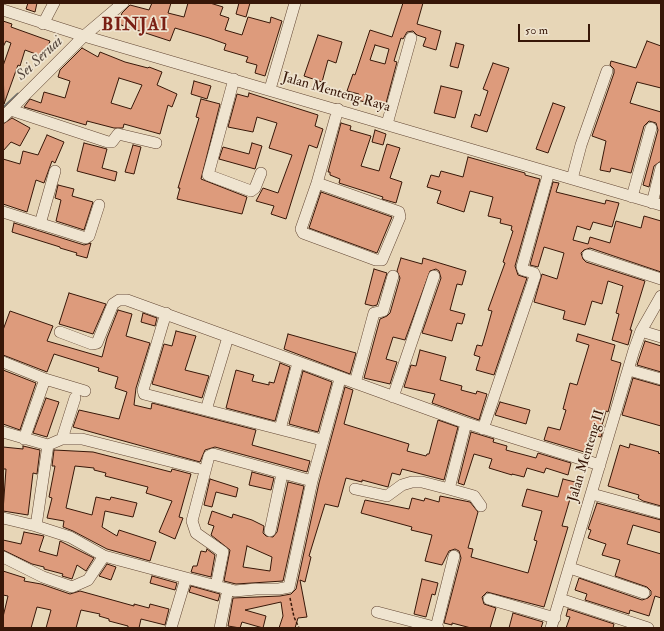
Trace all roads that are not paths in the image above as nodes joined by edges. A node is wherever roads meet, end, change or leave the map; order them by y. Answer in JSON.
{"nodes":[{"id":1,"x":54,"y":3,"type":"edge"},
{"id":2,"x":123,"y":3,"type":"edge"},
{"id":3,"x":295,"y":3,"type":"edge"},
{"id":4,"x":3,"y":10,"type":"edge"},
{"id":5,"x":43,"y":24,"type":"junction"},
{"id":6,"x":84,"y":36,"type":"junction"},
{"id":7,"x":411,"y":38,"type":"dead end"},
{"id":8,"x":607,"y":71,"type":"dead end"},
{"id":9,"x":234,"y":79,"type":"junction"},
{"id":10,"x":270,"y":89,"type":"junction"},
{"id":11,"x":338,"y":110,"type":"junction"},
{"id":12,"x":7,"y":113,"type":"edge"},
{"id":13,"x":387,"y":124,"type":"junction"},
{"id":14,"x":651,"y":128,"type":"dead end"},
{"id":15,"x":156,"y":144,"type":"dead end"},
{"id":16,"x":661,"y":168,"type":"edge"},
{"id":17,"x":55,"y":171,"type":"dead end"},
{"id":18,"x":549,"y":172,"type":"junction"},
{"id":19,"x":261,"y":173,"type":"dead end"},
{"id":20,"x":572,"y":179,"type":"junction"},
{"id":21,"x":316,"y":183,"type":"junction"},
{"id":22,"x":632,"y":197,"type":"junction"},
{"id":23,"x":656,"y":204,"type":"edge"},
{"id":24,"x":99,"y":205,"type":"dead end"},
{"id":25,"x":3,"y":212,"type":"edge"},
{"id":26,"x":40,"y":224,"type":"junction"},
{"id":27,"x":588,"y":255,"type":"dead end"},
{"id":28,"x":393,"y":276,"type":"dead end"},
{"id":29,"x":434,"y":276,"type":"dead end"},
{"id":30,"x":661,"y":279,"type":"edge"},
{"id":31,"x":661,"y":296,"type":"edge"},
{"id":32,"x":166,"y":313,"type":"junction"},
{"id":33,"x":641,"y":331,"type":"junction"},
{"id":34,"x":60,"y":332,"type":"dead end"},
{"id":35,"x":228,"y":337,"type":"junction"},
{"id":36,"x":661,"y":337,"type":"edge"},
{"id":37,"x":3,"y":362,"type":"edge"},
{"id":38,"x":298,"y":363,"type":"junction"},
{"id":39,"x":629,"y":370,"type":"junction"},
{"id":40,"x":45,"y":379,"type":"junction"},
{"id":41,"x":340,"y":379,"type":"junction"},
{"id":42,"x":661,"y":380,"type":"edge"},
{"id":43,"x":355,"y":384,"type":"junction"},
{"id":44,"x":85,"y":391,"type":"dead end"},
{"id":45,"x":393,"y":397,"type":"junction"},
{"id":46,"x":75,"y":398,"type":"dead end"},
{"id":47,"x":206,"y":410,"type":"junction"},
{"id":48,"x":466,"y":423,"type":"junction"},
{"id":49,"x":280,"y":429,"type":"junction"},
{"id":50,"x":483,"y":429,"type":"junction"},
{"id":51,"x":3,"y":432,"type":"edge"},
{"id":52,"x":62,"y":439,"type":"junction"},
{"id":53,"x":24,"y":440,"type":"junction"},
{"id":54,"x":322,"y":440,"type":"junction"},
{"id":55,"x":48,"y":445,"type":"junction"},
{"id":56,"x":600,"y":465,"type":"junction"},
{"id":57,"x":197,"y":468,"type":"dead end"},
{"id":58,"x":282,"y":474,"type":"junction"},
{"id":59,"x":312,"y":481,"type":"junction"},
{"id":60,"x":355,"y":489,"type":"dead end"},
{"id":61,"x":449,"y":489,"type":"junction"},
{"id":62,"x":592,"y":494,"type":"junction"},
{"id":63,"x":481,"y":506,"type":"dead end"},
{"id":64,"x":661,"y":513,"type":"edge"},
{"id":65,"x":3,"y":518,"type":"edge"},
{"id":66,"x":36,"y":526,"type":"junction"},
{"id":67,"x":270,"y":531,"type":"dead end"},
{"id":68,"x":104,"y":556,"type":"junction"},
{"id":69,"x":454,"y":556,"type":"dead end"},
{"id":70,"x":3,"y":557,"type":"edge"},
{"id":71,"x":570,"y":568,"type":"junction"},
{"id":72,"x":186,"y":578,"type":"junction"},
{"id":73,"x":216,"y":586,"type":"junction"},
{"id":74,"x":228,"y":589,"type":"junction"},
{"id":75,"x":644,"y":593,"type":"dead end"},
{"id":76,"x":560,"y":598,"type":"junction"},
{"id":77,"x":489,"y":599,"type":"dead end"},
{"id":78,"x":376,"y":612,"type":"dead end"},
{"id":79,"x":553,"y":623,"type":"edge"},
{"id":80,"x":171,"y":628,"type":"edge"},
{"id":81,"x":220,"y":628,"type":"edge"},
{"id":82,"x":437,"y":628,"type":"edge"},
{"id":83,"x":648,"y":628,"type":"edge"}],
"edges":[{"from":1,"to":5,"type":"street"},
{"from":2,"to":6,"type":"street"},
{"from":3,"to":10,"type":"street"},
{"from":4,"to":5,"type":"street","name":"Jalan Menteng Raya"},
{"from":5,"to":6,"type":"street","name":"Jalan Menteng Raya"},
{"from":6,"to":9,"type":"street","name":"Jalan Menteng Raya"},
{"from":6,"to":12,"type":"street"},
{"from":7,"to":13,"type":"street"},
{"from":8,"to":20,"type":"street"},
{"from":9,"to":10,"type":"street","name":"Jalan Menteng Raya"},
{"from":9,"to":19,"type":"street"},
{"from":10,"to":11,"type":"street","name":"Jalan Menteng Raya"},
{"from":11,"to":13,"type":"street","name":"Jalan Menteng Raya"},
{"from":11,"to":21,"type":"street"},
{"from":12,"to":15,"type":"street"},
{"from":13,"to":18,"type":"street","name":"Jalan Menteng Raya"},
{"from":14,"to":22,"type":"street"},
{"from":16,"to":23,"type":"street"},
{"from":17,"to":26,"type":"street"},
{"from":18,"to":20,"type":"street","name":"Jalan Menteng Raya"},
{"from":18,"to":50,"type":"street"},
{"from":20,"to":22,"type":"street","name":"Jalan Menteng Raya"},
{"from":21,"to":21,"type":"street"},
{"from":22,"to":23,"type":"street","name":"Jalan Menteng Raya"},
{"from":24,"to":26,"type":"street"},
{"from":25,"to":26,"type":"street"},
{"from":27,"to":30,"type":"street"},
{"from":28,"to":43,"type":"street"},
{"from":29,"to":45,"type":"street"},
{"from":31,"to":33,"type":"street","name":"Jalan Menteng II"},
{"from":32,"to":34,"type":"street"},
{"from":32,"to":35,"type":"street"},
{"from":32,"to":47,"type":"street"},
{"from":33,"to":36,"type":"street"},
{"from":33,"to":39,"type":"street","name":"Jalan Menteng II"},
{"from":35,"to":38,"type":"street"},
{"from":35,"to":47,"type":"street"},
{"from":37,"to":40,"type":"street"},
{"from":38,"to":41,"type":"street"},
{"from":38,"to":49,"type":"street"},
{"from":39,"to":42,"type":"street"},
{"from":39,"to":56,"type":"street","name":"Jalan Menteng II"},
{"from":40,"to":44,"type":"street"},
{"from":40,"to":53,"type":"street"},
{"from":41,"to":43,"type":"street"},
{"from":41,"to":54,"type":"street"},
{"from":43,"to":45,"type":"street"},
{"from":45,"to":48,"type":"street"},
{"from":46,"to":52,"type":"street"},
{"from":47,"to":49,"type":"street"},
{"from":48,"to":50,"type":"street"},
{"from":48,"to":61,"type":"street"},
{"from":49,"to":54,"type":"street"},
{"from":50,"to":56,"type":"street"},
{"from":51,"to":53,"type":"street"},
{"from":52,"to":55,"type":"street"},
{"from":52,"to":57,"type":"street"},
{"from":53,"to":55,"type":"street"},
{"from":54,"to":59,"type":"street"},
{"from":55,"to":66,"type":"street"},
{"from":56,"to":62,"type":"street","name":"Jalan Menteng II"},
{"from":58,"to":59,"type":"street"},
{"from":58,"to":67,"type":"street"},
{"from":58,"to":73,"type":"street"},
{"from":59,"to":74,"type":"street"},
{"from":60,"to":61,"type":"street"},
{"from":61,"to":63,"type":"street"},
{"from":62,"to":64,"type":"street"},
{"from":62,"to":71,"type":"street","name":"Jalan Menteng II"},
{"from":65,"to":66,"type":"street"},
{"from":66,"to":68,"type":"street"},
{"from":68,"to":70,"type":"street"},
{"from":68,"to":72,"type":"street"},
{"from":69,"to":82,"type":"street"},
{"from":71,"to":75,"type":"street"},
{"from":71,"to":76,"type":"street","name":"Jalan Menteng II"},
{"from":72,"to":73,"type":"street"},
{"from":72,"to":80,"type":"street"},
{"from":73,"to":74,"type":"street"},
{"from":74,"to":81,"type":"street"},
{"from":76,"to":79,"type":"street","name":"Jalan Menteng II"},
{"from":76,"to":83,"type":"street"},
{"from":77,"to":79,"type":"street"},
{"from":78,"to":82,"type":"street"}]}
